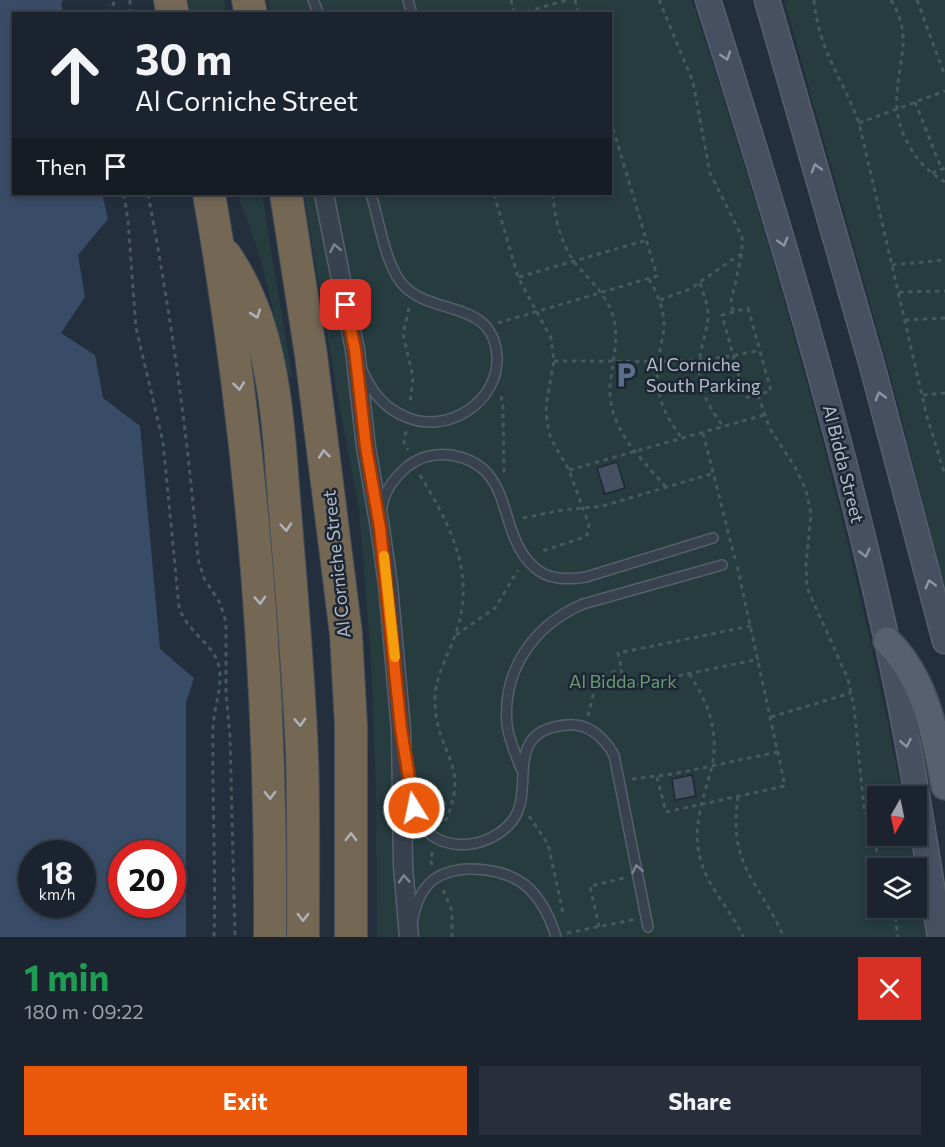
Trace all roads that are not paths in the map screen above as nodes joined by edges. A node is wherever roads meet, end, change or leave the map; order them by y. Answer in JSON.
{"nodes":[{"id":1,"x":708,"y":0,"type":"edge"},
{"id":2,"x":767,"y":0,"type":"edge"},
{"id":3,"x":209,"y":195,"type":"edge"},
{"id":4,"x":286,"y":195,"type":"edge"},
{"id":5,"x":324,"y":195,"type":"edge"},
{"id":6,"x":371,"y":195,"type":"edge"},
{"id":7,"x":218,"y":244,"type":"junction"},
{"id":8,"x":355,"y":350,"type":"junction"},
{"id":9,"x":380,"y":528,"type":"junction"},
{"id":10,"x":713,"y":538,"type":"dead end"},
{"id":11,"x":722,"y":565,"type":"dead end"},
{"id":12,"x":887,"y":641,"type":"junction"},
{"id":13,"x":945,"y":641,"type":"edge"},
{"id":14,"x":401,"y":729,"type":"junction"},
{"id":15,"x":521,"y":769,"type":"junction"},
{"id":16,"x":945,"y":786,"type":"edge"},
{"id":17,"x":648,"y":927,"type":"dead end"},
{"id":18,"x":409,"y":936,"type":"edge"},
{"id":19,"x":555,"y":936,"type":"edge"},
{"id":20,"x":270,"y":937,"type":"edge"},
{"id":21,"x":303,"y":937,"type":"edge"},
{"id":22,"x":351,"y":937,"type":"edge"},
{"id":23,"x":940,"y":937,"type":"edge"}],
"edges":[{"from":1,"to":12,"type":"main road","name":"Al Bidda Street","one_way":true},
{"from":13,"to":2,"type":"main road","one_way":true},
{"from":3,"to":7,"type":"highway"},
{"from":22,"to":4,"type":"highway","name":"Al Corniche Street","one_way":true},
{"from":8,"to":5,"type":"street","one_way":true},
{"from":6,"to":8,"type":"lane"},
{"from":7,"to":20,"type":"highway","one_way":true},
{"from":7,"to":21,"type":"highway","one_way":true},
{"from":8,"to":9,"type":"street"},
{"from":9,"to":10,"type":"lane"},
{"from":9,"to":14,"type":"street"},
{"from":11,"to":15,"type":"lane"},
{"from":12,"to":16,"type":"main road"},
{"from":12,"to":23,"type":"main road","name":"Al Bidda Street","one_way":true},
{"from":14,"to":15,"type":"lane"},
{"from":18,"to":14,"type":"street","one_way":true},
{"from":17,"to":15,"type":"lane","one_way":true},
{"from":18,"to":19,"type":"lane"}]}
